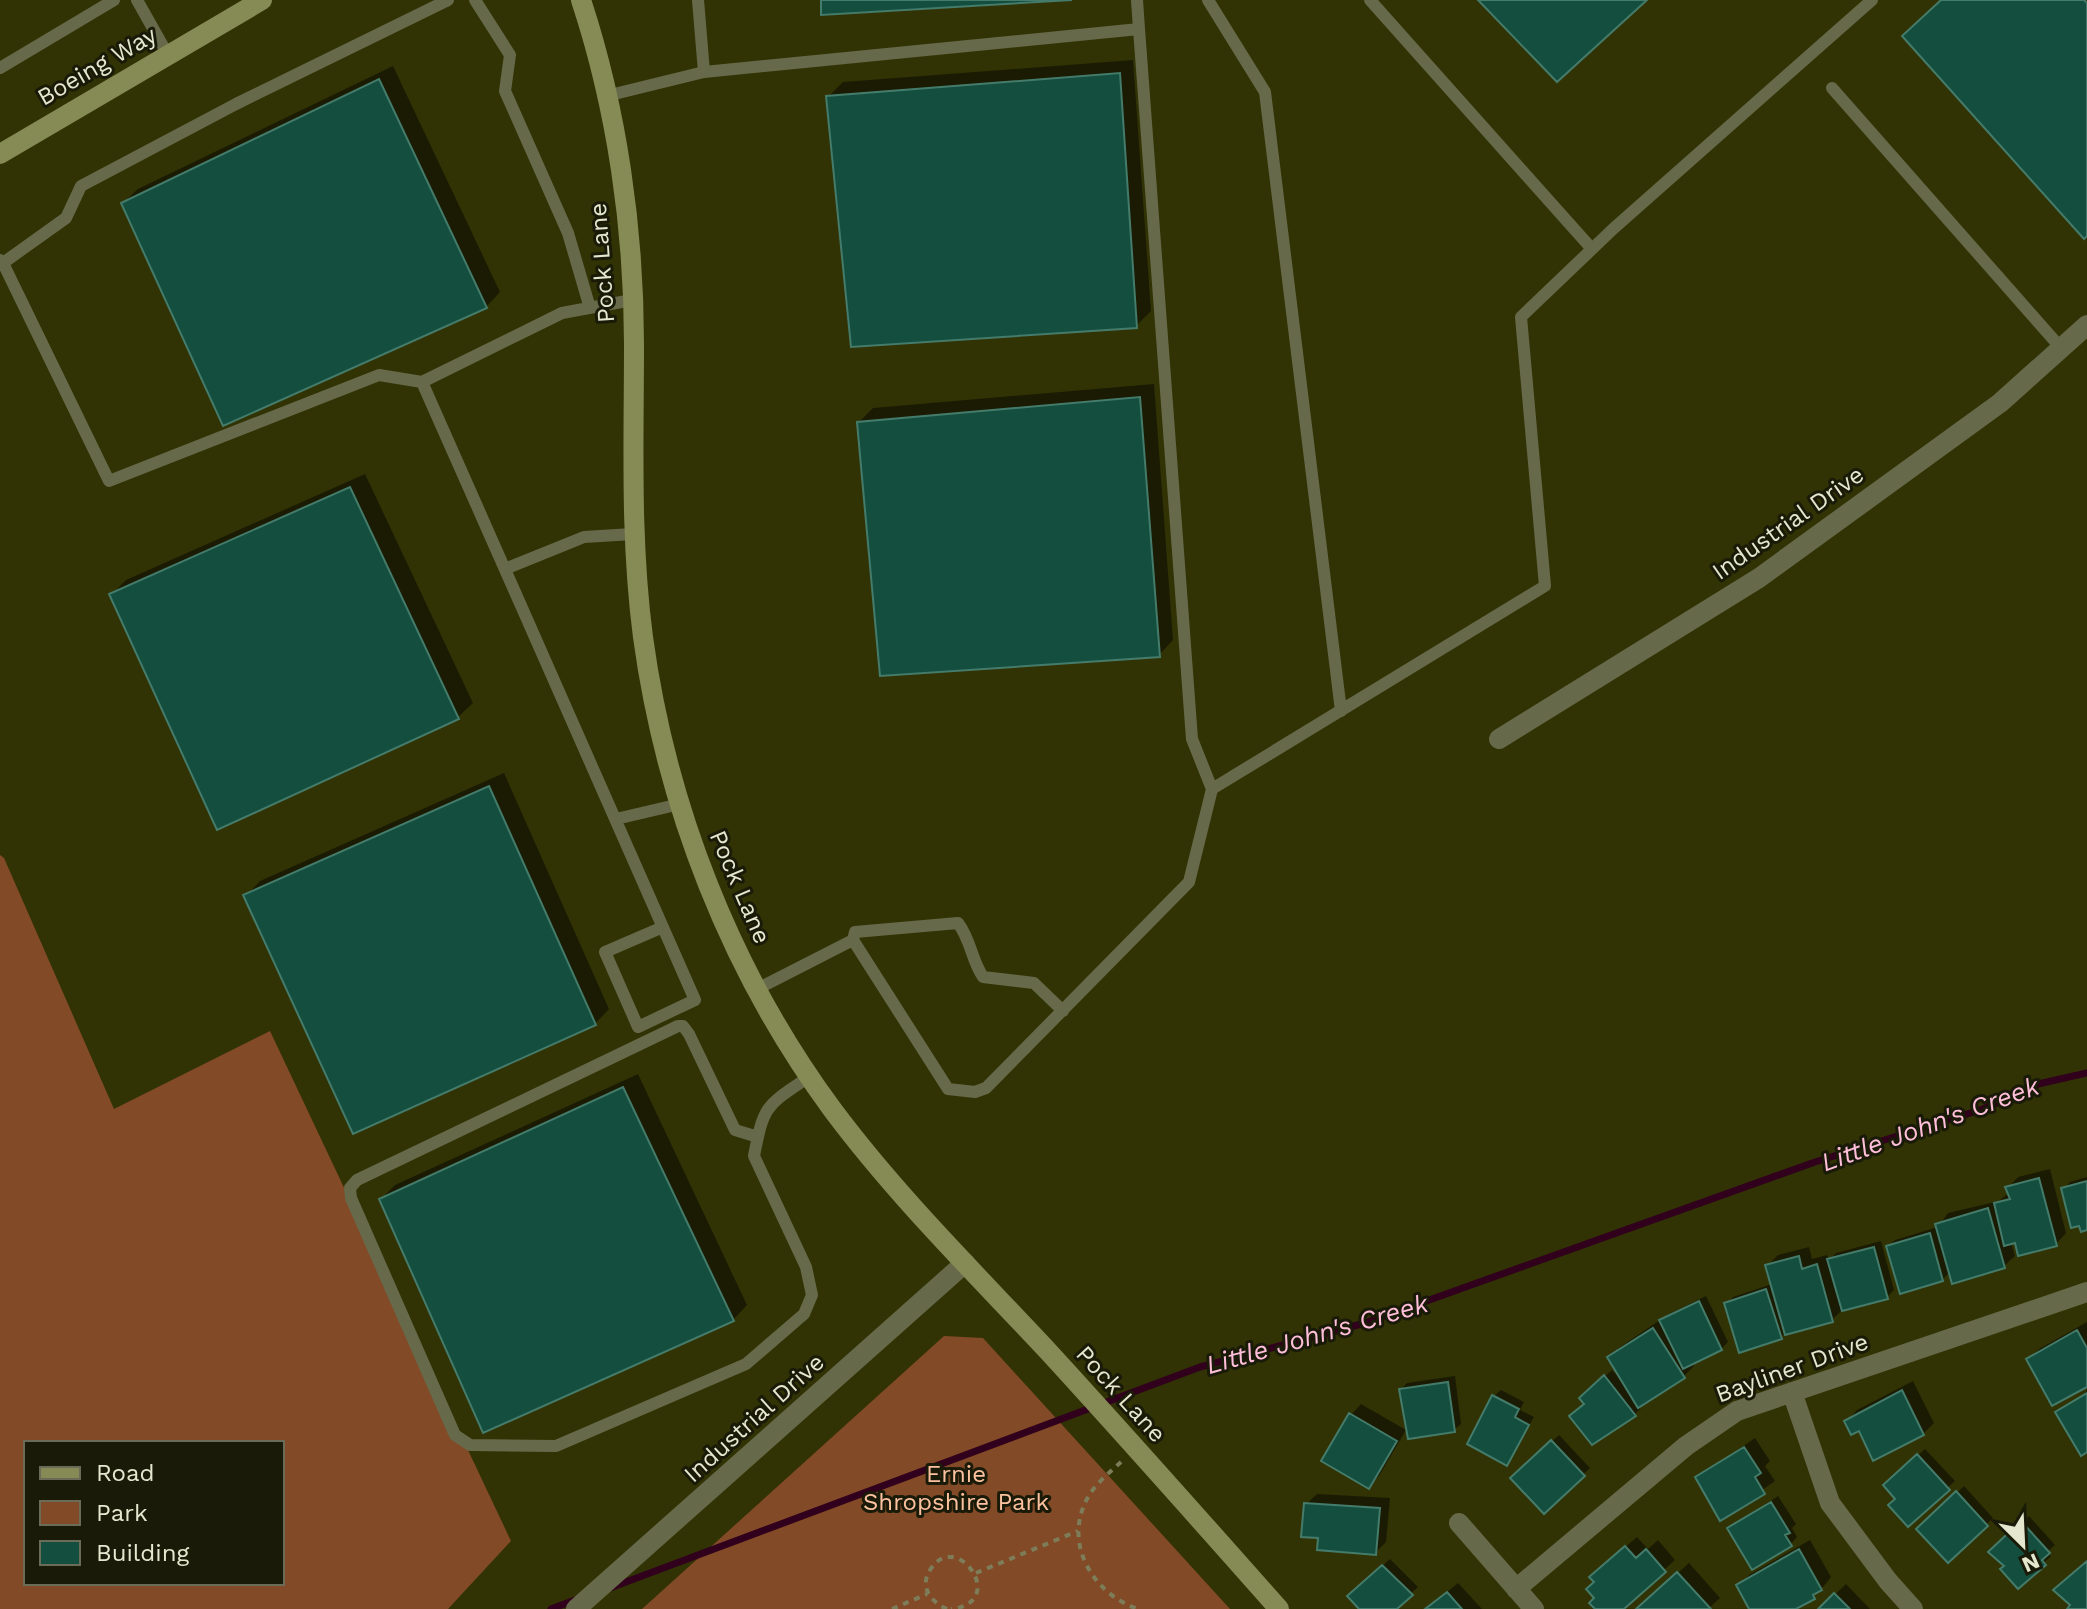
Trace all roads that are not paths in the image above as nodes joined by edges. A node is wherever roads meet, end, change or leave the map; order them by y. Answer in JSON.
{"nodes":[{"id":1,"x":114,"y":0,"type":"edge"},
{"id":2,"x":137,"y":0,"type":"edge"},
{"id":3,"x":262,"y":0,"type":"edge"},
{"id":4,"x":448,"y":0,"type":"edge"},
{"id":5,"x":475,"y":0,"type":"edge"},
{"id":6,"x":581,"y":0,"type":"edge"},
{"id":7,"x":698,"y":0,"type":"edge"},
{"id":8,"x":1137,"y":0,"type":"edge"},
{"id":9,"x":1208,"y":0,"type":"edge"},
{"id":10,"x":1370,"y":0,"type":"edge"},
{"id":11,"x":1872,"y":0,"type":"edge"},
{"id":12,"x":1139,"y":29,"type":"junction"},
{"id":13,"x":168,"y":55,"type":"junction"},
{"id":14,"x":0,"y":68,"type":"edge"},
{"id":15,"x":704,"y":72,"type":"junction"},
{"id":16,"x":1832,"y":88,"type":"dead end"},
{"id":17,"x":606,"y":96,"type":"junction"},
{"id":18,"x":0,"y":154,"type":"edge"},
{"id":19,"x":1592,"y":249,"type":"junction"},
{"id":20,"x":1,"y":262,"type":"edge"},
{"id":21,"x":632,"y":300,"type":"junction"},
{"id":22,"x":590,"y":308,"type":"junction"},
{"id":23,"x":2087,"y":325,"type":"edge"},
{"id":24,"x":2061,"y":348,"type":"junction"},
{"id":25,"x":422,"y":382,"type":"junction"},
{"id":26,"x":633,"y":534,"type":"junction"},
{"id":27,"x":505,"y":569,"type":"junction"},
{"id":28,"x":1341,"y":711,"type":"junction"},
{"id":29,"x":1499,"y":739,"type":"dead end"},
{"id":30,"x":1212,"y":789,"type":"junction"},
{"id":31,"x":680,"y":804,"type":"junction"},
{"id":32,"x":616,"y":819,"type":"junction"},
{"id":33,"x":663,"y":927,"type":"junction"},
{"id":34,"x":853,"y":940,"type":"junction"},
{"id":35,"x":757,"y":989,"type":"junction"},
{"id":36,"x":1063,"y":1011,"type":"junction"},
{"id":37,"x":809,"y":1077,"type":"junction"},
{"id":38,"x":758,"y":1137,"type":"junction"},
{"id":39,"x":965,"y":1263,"type":"junction"},
{"id":40,"x":2087,"y":1292,"type":"edge"},
{"id":41,"x":1792,"y":1392,"type":"junction"},
{"id":42,"x":1459,"y":1523,"type":"dead end"},
{"id":43,"x":1516,"y":1589,"type":"junction"},
{"id":44,"x":576,"y":1609,"type":"edge"},
{"id":45,"x":1279,"y":1609,"type":"edge"},
{"id":46,"x":1534,"y":1609,"type":"edge"},
{"id":47,"x":1913,"y":1609,"type":"edge"}],
"edges":[{"from":1,"to":14,"type":"lane"},
{"from":2,"to":13,"type":"lane"},
{"from":3,"to":13,"type":"street","name":"Boeing Way"},
{"from":4,"to":20,"type":"lane"},
{"from":5,"to":22,"type":"lane"},
{"from":6,"to":17,"type":"street","name":"Pock Lane"},
{"from":7,"to":15,"type":"lane"},
{"from":8,"to":12,"type":"lane"},
{"from":9,"to":28,"type":"lane"},
{"from":10,"to":19,"type":"lane"},
{"from":11,"to":19,"type":"lane"},
{"from":12,"to":15,"type":"lane"},
{"from":12,"to":30,"type":"lane"},
{"from":13,"to":18,"type":"street","name":"Boeing Way"},
{"from":15,"to":17,"type":"lane"},
{"from":16,"to":24,"type":"lane"},
{"from":17,"to":21,"type":"street","name":"Pock Lane"},
{"from":19,"to":28,"type":"lane"},
{"from":20,"to":25,"type":"lane"},
{"from":21,"to":22,"type":"lane"},
{"from":21,"to":26,"type":"street","name":"Pock Lane"},
{"from":22,"to":25,"type":"lane"},
{"from":23,"to":24,"type":"street","name":"Industrial Drive"},
{"from":24,"to":29,"type":"street","name":"Industrial Drive"},
{"from":25,"to":27,"type":"lane"},
{"from":26,"to":27,"type":"lane"},
{"from":26,"to":31,"type":"street","name":"Pock Lane"},
{"from":27,"to":32,"type":"lane"},
{"from":28,"to":30,"type":"lane"},
{"from":30,"to":36,"type":"lane"},
{"from":31,"to":32,"type":"lane"},
{"from":31,"to":35,"type":"street","name":"Pock Lane"},
{"from":32,"to":33,"type":"lane"},
{"from":33,"to":33,"type":"lane"},
{"from":34,"to":35,"type":"lane"},
{"from":34,"to":36,"type":"lane"},
{"from":34,"to":36,"type":"lane"},
{"from":35,"to":37,"type":"street","name":"Pock Lane"},
{"from":37,"to":38,"type":"lane"},
{"from":37,"to":39,"type":"street","name":"Pock Lane"},
{"from":38,"to":38,"type":"lane"},
{"from":39,"to":44,"type":"street","name":"Industrial Drive"},
{"from":39,"to":45,"type":"street","name":"Pock Lane"},
{"from":40,"to":41,"type":"street","name":"Bayliner Drive"},
{"from":41,"to":43,"type":"street","name":"Bayliner Drive"},
{"from":41,"to":47,"type":"street"},
{"from":42,"to":43,"type":"street"},
{"from":43,"to":46,"type":"street"}]}
